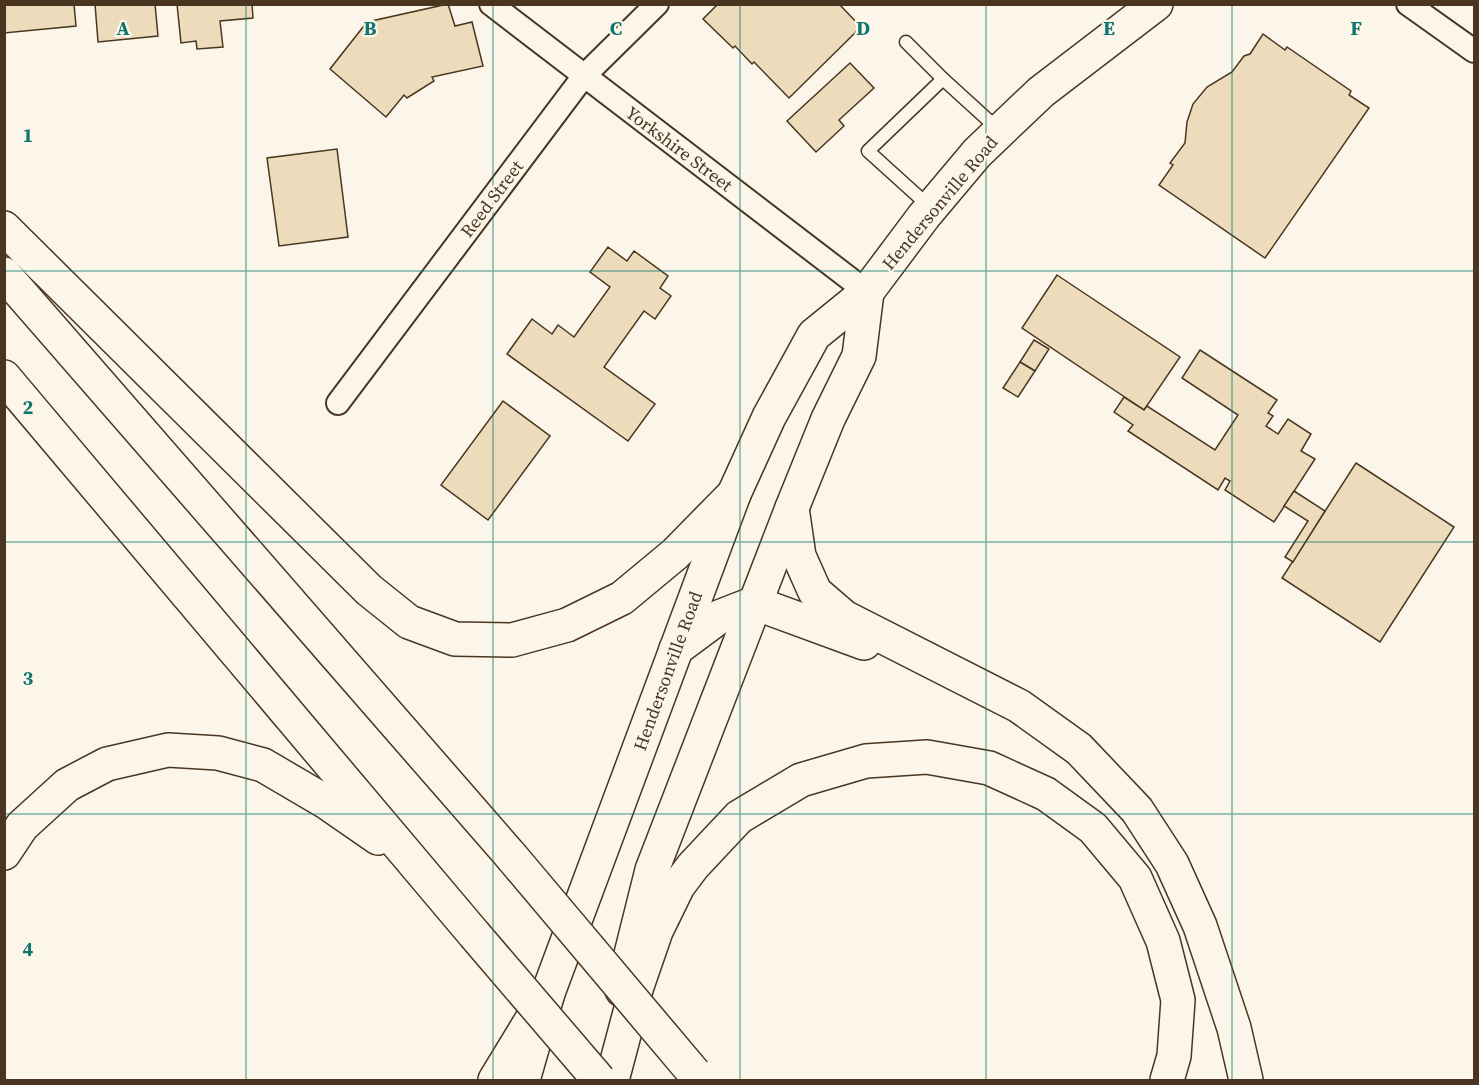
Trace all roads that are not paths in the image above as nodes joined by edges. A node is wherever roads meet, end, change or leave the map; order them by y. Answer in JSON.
{"nodes":[{"id":1,"x":491,"y":4,"type":"edge"},
{"id":2,"x":657,"y":4,"type":"edge"},
{"id":3,"x":1156,"y":4,"type":"edge"},
{"id":4,"x":1408,"y":4,"type":"edge"},
{"id":5,"x":906,"y":42,"type":"dead end"},
{"id":6,"x":1474,"y":51,"type":"edge"},
{"id":7,"x":584,"y":77,"type":"junction"},
{"id":8,"x":943,"y":78,"type":"junction"},
{"id":9,"x":1000,"y":131,"type":"junction"},
{"id":10,"x":931,"y":208,"type":"junction"},
{"id":11,"x":4,"y":228,"type":"edge"},
{"id":12,"x":4,"y":274,"type":"edge"},
{"id":13,"x":867,"y":292,"type":"junction"},
{"id":14,"x":4,"y":377,"type":"edge"},
{"id":15,"x":338,"y":403,"type":"dead end"},
{"id":16,"x":734,"y":494,"type":"junction"},
{"id":17,"x":792,"y":508,"type":"junction"},
{"id":18,"x":755,"y":603,"type":"junction"},
{"id":19,"x":676,"y":649,"type":"junction"},
{"id":20,"x":937,"y":664,"type":"junction"},
{"id":21,"x":4,"y":853,"type":"edge"},
{"id":22,"x":413,"y":861,"type":"junction"},
{"id":23,"x":548,"y":993,"type":"junction"},
{"id":24,"x":697,"y":1077,"type":"edge"},
{"id":25,"x":495,"y":1080,"type":"edge"},
{"id":26,"x":523,"y":1080,"type":"edge"},
{"id":27,"x":599,"y":1080,"type":"edge"},
{"id":28,"x":612,"y":1080,"type":"edge"},
{"id":29,"x":1167,"y":1080,"type":"edge"},
{"id":30,"x":1246,"y":1080,"type":"edge"}],
"edges":[{"from":1,"to":7,"type":"street","name":"Yorkshire Street"},
{"from":2,"to":7,"type":"street","name":"Reed Street"},
{"from":3,"to":9,"type":"main road","name":"Hendersonville Road"},
{"from":4,"to":6,"type":"street"},
{"from":5,"to":8,"type":"lane"},
{"from":7,"to":13,"type":"street","name":"Yorkshire Street"},
{"from":7,"to":15,"type":"street","name":"Reed Street"},
{"from":8,"to":9,"type":"lane"},
{"from":8,"to":10,"type":"lane"},
{"from":9,"to":10,"type":"main road","name":"Hendersonville Road"},
{"from":10,"to":13,"type":"main road","name":"Hendersonville Road"},
{"from":11,"to":16,"type":"main road"},
{"from":12,"to":24,"type":"main road","bridge":true},
{"from":13,"to":16,"type":"main road","name":"Hendersonville Road"},
{"from":13,"to":17,"type":"main road"},
{"from":14,"to":22,"type":"main road"},
{"from":16,"to":19,"type":"main road","name":"Hendersonville Road"},
{"from":17,"to":18,"type":"main road"},
{"from":17,"to":20,"type":"main road"},
{"from":18,"to":19,"type":"main road"},
{"from":18,"to":20,"type":"main road"},
{"from":18,"to":27,"type":"main road"},
{"from":19,"to":23,"type":"main road","name":"Hendersonville Road"},
{"from":20,"to":30,"type":"main road"},
{"from":21,"to":22,"type":"main road"},
{"from":22,"to":27,"type":"main road","bridge":true},
{"from":23,"to":25,"type":"main road"},
{"from":23,"to":26,"type":"main road","name":"Hendersonville Road"},
{"from":28,"to":29,"type":"main road"}]}
